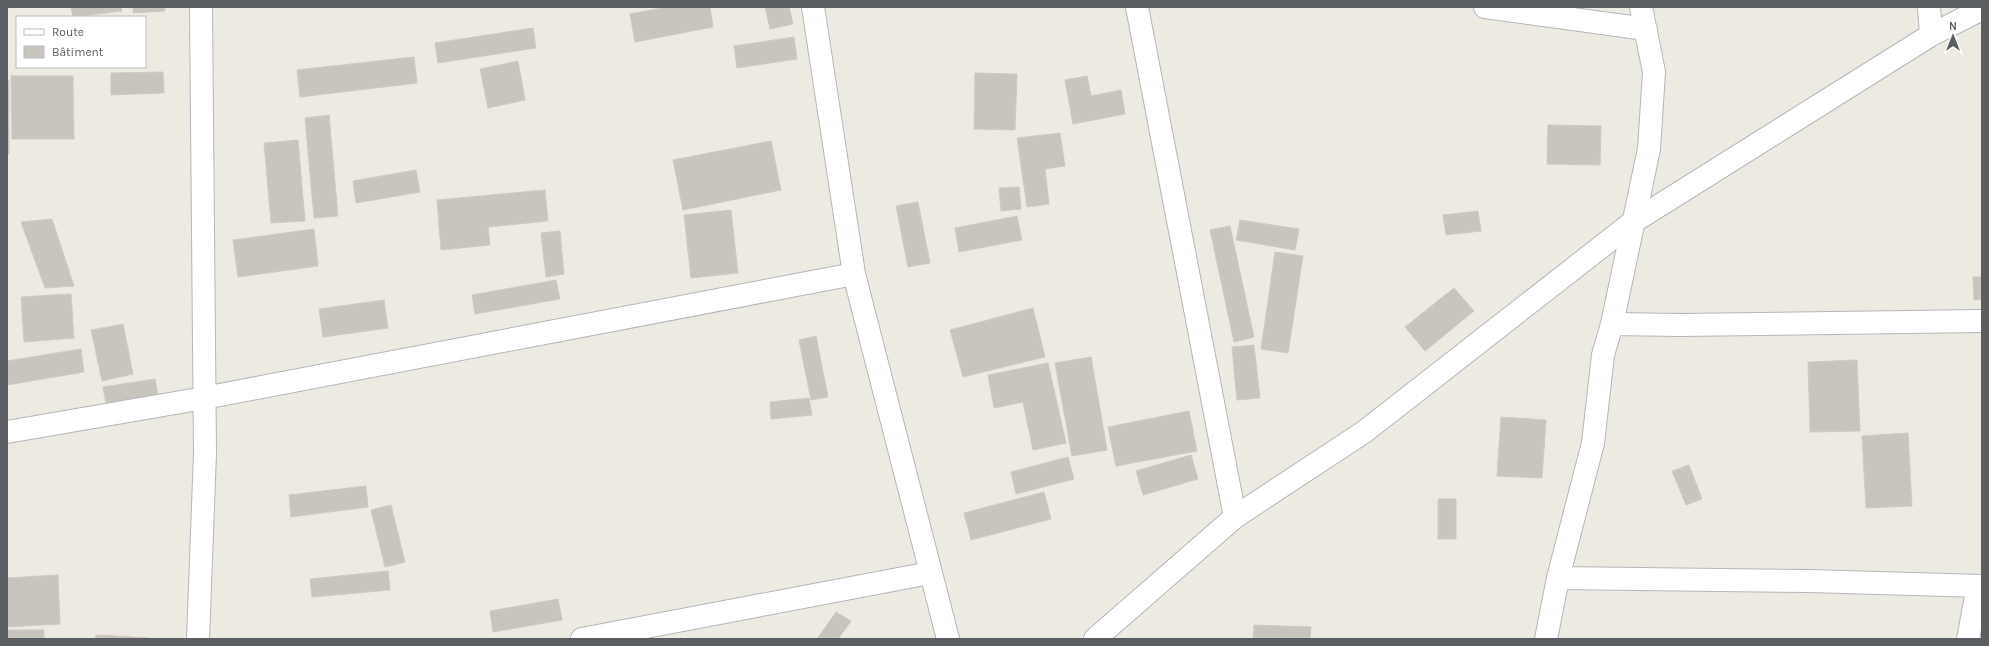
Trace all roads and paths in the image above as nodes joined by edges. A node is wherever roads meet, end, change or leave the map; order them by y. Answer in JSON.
{"nodes":[{"id":1,"x":201,"y":7,"type":"edge"},
{"id":2,"x":813,"y":7,"type":"edge"},
{"id":3,"x":1137,"y":7,"type":"edge"},
{"id":4,"x":1485,"y":7,"type":"edge"},
{"id":5,"x":1642,"y":7,"type":"edge"},
{"id":6,"x":1929,"y":7,"type":"edge"},
{"id":7,"x":1982,"y":8,"type":"edge"},
{"id":8,"x":1646,"y":29,"type":"junction"},
{"id":9,"x":1931,"y":35,"type":"junction"},
{"id":10,"x":1632,"y":222,"type":"junction"},
{"id":11,"x":854,"y":274,"type":"junction"},
{"id":12,"x":1982,"y":321,"type":"edge"},
{"id":13,"x":1612,"y":324,"type":"junction"},
{"id":14,"x":204,"y":398,"type":"junction"},
{"id":15,"x":7,"y":432,"type":"edge"},
{"id":16,"x":1235,"y":517,"type":"junction"},
{"id":17,"x":930,"y":573,"type":"junction"},
{"id":18,"x":1558,"y":578,"type":"junction"},
{"id":19,"x":1980,"y":586,"type":"edge"},
{"id":20,"x":198,"y":639,"type":"edge"},
{"id":21,"x":582,"y":639,"type":"edge"},
{"id":22,"x":948,"y":639,"type":"edge"},
{"id":23,"x":1095,"y":639,"type":"edge"},
{"id":24,"x":1546,"y":639,"type":"edge"},
{"id":25,"x":1968,"y":639,"type":"edge"}],
"edges":[{"from":1,"to":14,"type":"street"},
{"from":2,"to":11,"type":"street"},
{"from":3,"to":16,"type":"street"},
{"from":4,"to":8,"type":"street"},
{"from":5,"to":8,"type":"street"},
{"from":6,"to":9,"type":"street"},
{"from":7,"to":9,"type":"street"},
{"from":8,"to":10,"type":"street"},
{"from":9,"to":10,"type":"street"},
{"from":10,"to":13,"type":"street"},
{"from":10,"to":16,"type":"street"},
{"from":11,"to":14,"type":"street"},
{"from":11,"to":17,"type":"street"},
{"from":12,"to":13,"type":"street"},
{"from":13,"to":18,"type":"street"},
{"from":14,"to":15,"type":"street"},
{"from":14,"to":20,"type":"street"},
{"from":16,"to":23,"type":"street"},
{"from":17,"to":21,"type":"street"},
{"from":17,"to":22,"type":"street"},
{"from":18,"to":19,"type":"street"},
{"from":18,"to":24,"type":"street"},
{"from":19,"to":25,"type":"street"}]}
